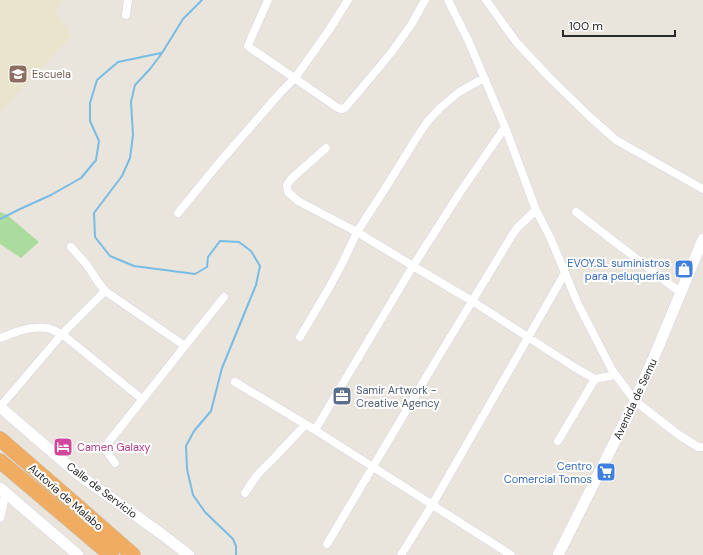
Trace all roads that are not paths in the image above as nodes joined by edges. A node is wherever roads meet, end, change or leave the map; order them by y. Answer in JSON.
{"nodes":[{"id":1,"x":128,"y":0,"type":"edge"},
{"id":2,"x":268,"y":0,"type":"edge"},
{"id":3,"x":348,"y":0,"type":"edge"},
{"id":4,"x":425,"y":0,"type":"edge"},
{"id":5,"x":448,"y":0,"type":"edge"},
{"id":6,"x":486,"y":0,"type":"edge"},
{"id":7,"x":126,"y":15,"type":"dead end"},
{"id":8,"x":295,"y":78,"type":"junction"},
{"id":9,"x":484,"y":78,"type":"junction"},
{"id":10,"x":505,"y":127,"type":"junction"},
{"id":11,"x":326,"y":148,"type":"dead end"},
{"id":12,"x":703,"y":189,"type":"edge"},
{"id":13,"x":536,"y":210,"type":"junction"},
{"id":14,"x":576,"y":212,"type":"dead end"},
{"id":15,"x":178,"y":213,"type":"dead end"},
{"id":16,"x":357,"y":232,"type":"junction"},
{"id":17,"x":703,"y":239,"type":"edge"},
{"id":18,"x":71,"y":247,"type":"dead end"},
{"id":19,"x":700,"y":257,"type":"edge"},
{"id":20,"x":413,"y":266,"type":"junction"},
{"id":21,"x":565,"y":273,"type":"junction"},
{"id":22,"x":105,"y":291,"type":"junction"},
{"id":23,"x":681,"y":293,"type":"junction"},
{"id":24,"x":224,"y":297,"type":"dead end"},
{"id":25,"x":472,"y":301,"type":"junction"},
{"id":26,"x":62,"y":334,"type":"junction"},
{"id":27,"x":300,"y":337,"type":"dead end"},
{"id":28,"x":528,"y":337,"type":"junction"},
{"id":29,"x":0,"y":338,"type":"edge"},
{"id":30,"x":185,"y":346,"type":"junction"},
{"id":31,"x":615,"y":375,"type":"junction"},
{"id":32,"x":595,"y":379,"type":"junction"},
{"id":33,"x":235,"y":382,"type":"dead end"},
{"id":34,"x":142,"y":399,"type":"junction"},
{"id":35,"x":635,"y":401,"type":"junction"},
{"id":36,"x":0,"y":407,"type":"edge"},
{"id":37,"x":304,"y":425,"type":"junction"},
{"id":38,"x":315,"y":430,"type":"junction"},
{"id":39,"x":0,"y":439,"type":"edge"},
{"id":40,"x":558,"y":441,"type":"dead end"},
{"id":41,"x":703,"y":447,"type":"edge"},
{"id":42,"x":0,"y":461,"type":"edge"},
{"id":43,"x":115,"y":463,"type":"dead end"},
{"id":44,"x":372,"y":468,"type":"junction"},
{"id":45,"x":6,"y":493,"type":"edge"},
{"id":46,"x":245,"y":493,"type":"dead end"},
{"id":47,"x":432,"y":505,"type":"junction"},
{"id":48,"x":0,"y":518,"type":"edge"},
{"id":49,"x":328,"y":544,"type":"dead end"},
{"id":50,"x":78,"y":555,"type":"edge"},
{"id":51,"x":111,"y":555,"type":"edge"},
{"id":52,"x":133,"y":555,"type":"edge"},
{"id":53,"x":189,"y":555,"type":"edge"},
{"id":54,"x":401,"y":555,"type":"edge"},
{"id":55,"x":511,"y":555,"type":"edge"},
{"id":56,"x":558,"y":555,"type":"edge"}],
"edges":[{"from":1,"to":7,"type":"street"},
{"from":2,"to":8,"type":"street"},
{"from":3,"to":8,"type":"street"},
{"from":4,"to":8,"type":"street"},
{"from":5,"to":9,"type":"street"},
{"from":6,"to":12,"type":"street"},
{"from":8,"to":15,"type":"street"},
{"from":9,"to":10,"type":"street"},
{"from":9,"to":16,"type":"street"},
{"from":10,"to":13,"type":"street"},
{"from":10,"to":20,"type":"street"},
{"from":11,"to":16,"type":"street"},
{"from":13,"to":21,"type":"street"},
{"from":13,"to":25,"type":"street"},
{"from":14,"to":23,"type":"street"},
{"from":16,"to":20,"type":"street"},
{"from":16,"to":27,"type":"street"},
{"from":17,"to":19,"type":"main road","name":"Avenida de Semu"},
{"from":18,"to":22,"type":"street"},
{"from":19,"to":23,"type":"main road","name":"Avenida de Semu"},
{"from":20,"to":25,"type":"street"},
{"from":20,"to":38,"type":"street"},
{"from":21,"to":28,"type":"street"},
{"from":21,"to":31,"type":"street"},
{"from":22,"to":26,"type":"street"},
{"from":22,"to":30,"type":"street"},
{"from":23,"to":35,"type":"main road","name":"Avenida de Semu"},
{"from":24,"to":30,"type":"street"},
{"from":25,"to":28,"type":"street"},
{"from":25,"to":44,"type":"street"},
{"from":26,"to":29,"type":"street"},
{"from":26,"to":34,"type":"street"},
{"from":26,"to":36,"type":"street"},
{"from":28,"to":32,"type":"street"},
{"from":28,"to":47,"type":"street"},
{"from":30,"to":34,"type":"street"},
{"from":31,"to":32,"type":"street"},
{"from":31,"to":35,"type":"street"},
{"from":32,"to":40,"type":"street"},
{"from":33,"to":37,"type":"street"},
{"from":34,"to":43,"type":"street"},
{"from":35,"to":41,"type":"street"},
{"from":35,"to":56,"type":"main road","name":"Avenida de Semu"},
{"from":36,"to":53,"type":"main road","name":"Calle de Servicio"},
{"from":37,"to":38,"type":"street"},
{"from":37,"to":46,"type":"street"},
{"from":38,"to":44,"type":"street"},
{"from":39,"to":52,"type":"highway","name":"Autovía de Malabo"},
{"from":42,"to":51,"type":"highway","name":"Autovía de Malabo"},
{"from":44,"to":47,"type":"street"},
{"from":44,"to":49,"type":"street"},
{"from":45,"to":48,"type":"street"},
{"from":45,"to":50,"type":"main road"},
{"from":47,"to":54,"type":"street"},
{"from":47,"to":55,"type":"street"}]}
